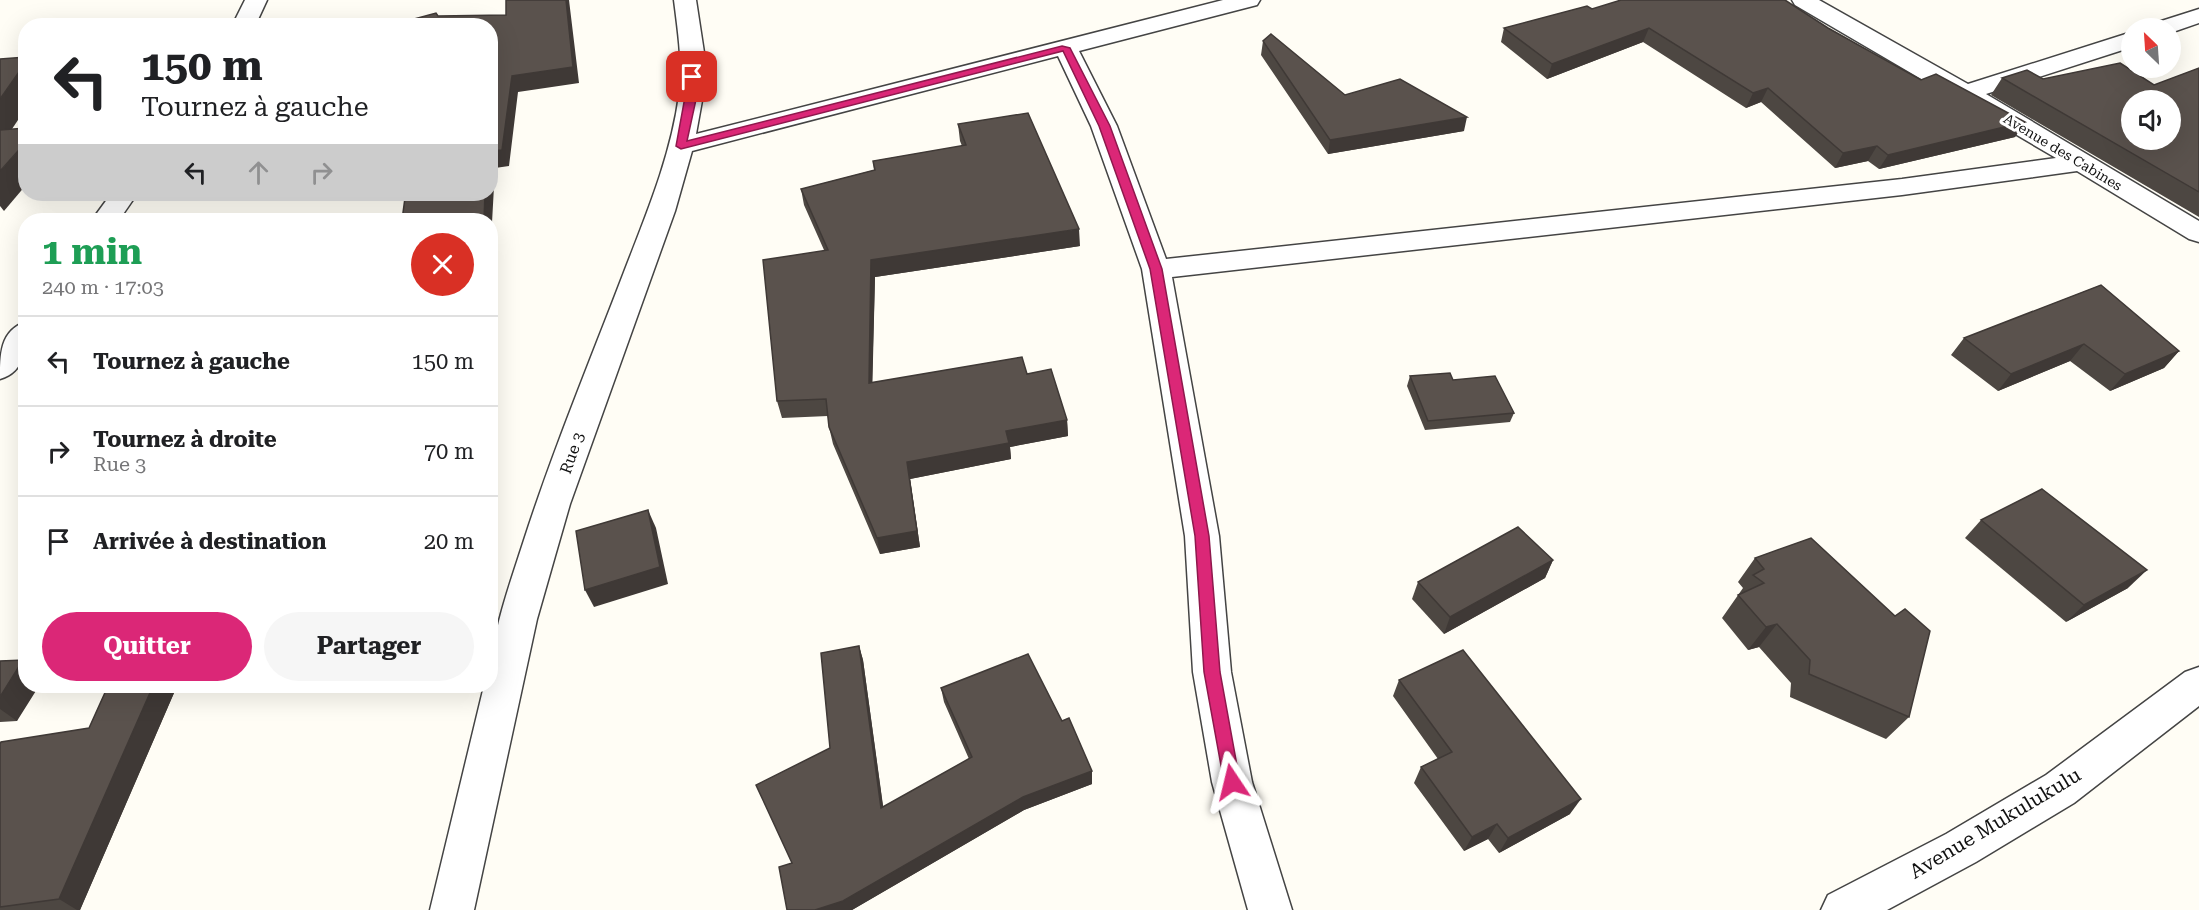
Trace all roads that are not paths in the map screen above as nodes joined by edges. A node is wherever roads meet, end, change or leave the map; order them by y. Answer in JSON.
{"nodes":[{"id":1,"x":256,"y":0,"type":"edge"},
{"id":2,"x":685,"y":0,"type":"edge"},
{"id":3,"x":1249,"y":0,"type":"edge"},
{"id":4,"x":1803,"y":0,"type":"edge"},
{"id":5,"x":2199,"y":16,"type":"edge"},
{"id":6,"x":247,"y":18,"type":"edge"},
{"id":7,"x":2181,"y":22,"type":"edge"},
{"id":8,"x":2121,"y":43,"type":"edge"},
{"id":9,"x":1066,"y":48,"type":"junction"},
{"id":10,"x":1966,"y":93,"type":"junction"},
{"id":11,"x":681,"y":146,"type":"junction"},
{"id":12,"x":2079,"y":163,"type":"junction"},
{"id":13,"x":2199,"y":232,"type":"edge"},
{"id":14,"x":1156,"y":269,"type":"junction"},
{"id":15,"x":18,"y":343,"type":"edge"},
{"id":16,"x":0,"y":368,"type":"edge"},
{"id":17,"x":2199,"y":684,"type":"edge"},
{"id":18,"x":452,"y":910,"type":"edge"},
{"id":19,"x":1270,"y":910,"type":"edge"},
{"id":20,"x":1843,"y":910,"type":"edge"}],
"edges":[{"from":1,"to":6,"type":"street"},
{"from":2,"to":11,"type":"street","name":"Rue 3"},
{"from":3,"to":9,"type":"street"},
{"from":4,"to":10,"type":"street","name":"Avenue des Cabines"},
{"from":5,"to":7,"type":"street"},
{"from":8,"to":10,"type":"street"},
{"from":9,"to":11,"type":"street"},
{"from":9,"to":14,"type":"street"},
{"from":10,"to":12,"type":"street","name":"Avenue des Cabines"},
{"from":11,"to":18,"type":"street","name":"Rue 3"},
{"from":12,"to":13,"type":"street","name":"Avenue des Cabines"},
{"from":12,"to":14,"type":"street"},
{"from":14,"to":19,"type":"street"},
{"from":15,"to":16,"type":"street"},
{"from":17,"to":20,"type":"street","name":"Avenue Mukulukulu"}]}
